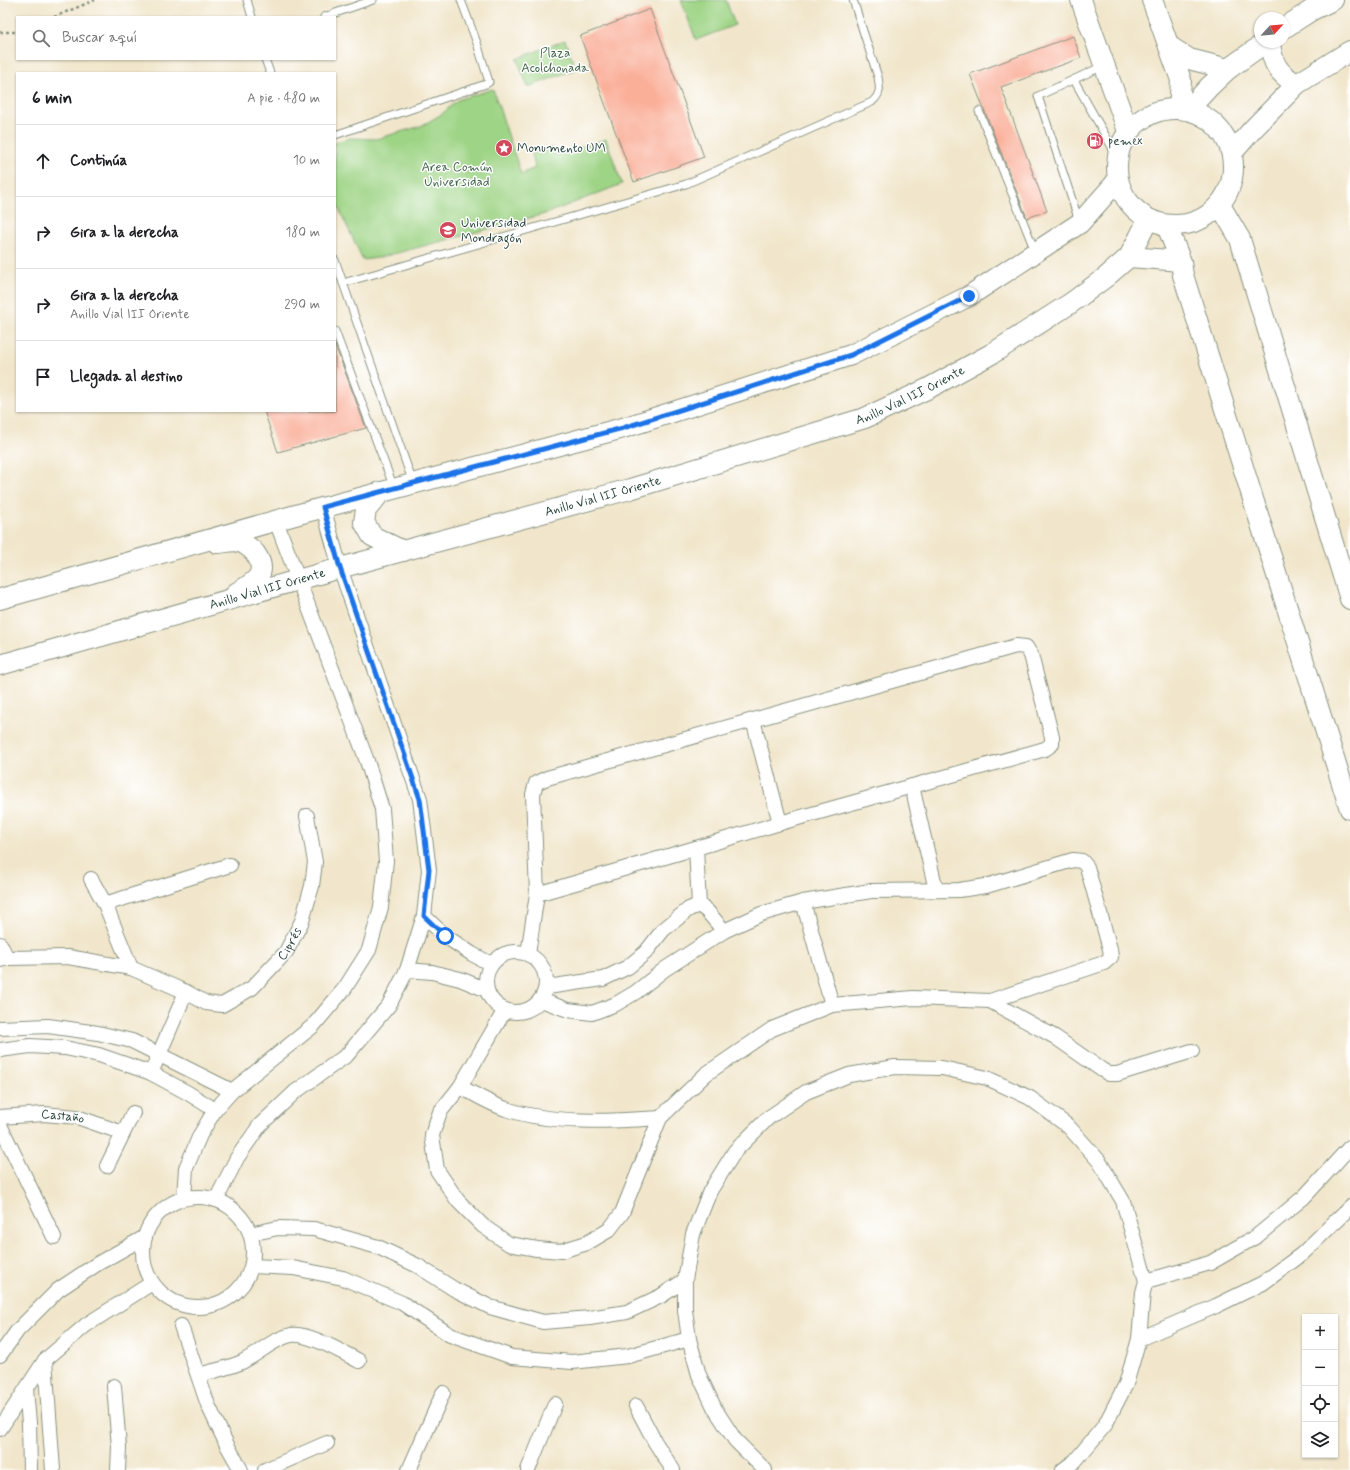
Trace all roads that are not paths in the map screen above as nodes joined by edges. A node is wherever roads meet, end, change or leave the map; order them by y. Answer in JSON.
{"nodes":[{"id":1,"x":247,"y":0,"type":"edge"},
{"id":2,"x":373,"y":0,"type":"edge"},
{"id":3,"x":461,"y":0,"type":"edge"},
{"id":4,"x":853,"y":0,"type":"edge"},
{"id":5,"x":1081,"y":0,"type":"edge"},
{"id":6,"x":1152,"y":0,"type":"edge"},
{"id":7,"x":1333,"y":0,"type":"edge"},
{"id":8,"x":252,"y":16,"type":"edge"},
{"id":9,"x":327,"y":16,"type":"edge"},
{"id":10,"x":1290,"y":24,"type":"edge"},
{"id":11,"x":1169,"y":46,"type":"junction"},
{"id":12,"x":1257,"y":48,"type":"edge"},
{"id":13,"x":1270,"y":48,"type":"edge"},
{"id":14,"x":1350,"y":51,"type":"edge"},
{"id":15,"x":265,"y":60,"type":"edge"},
{"id":16,"x":1105,"y":65,"type":"junction"},
{"id":17,"x":1228,"y":68,"type":"junction"},
{"id":18,"x":270,"y":72,"type":"edge"},
{"id":19,"x":1074,"y":80,"type":"junction"},
{"id":20,"x":1297,"y":84,"type":"junction"},
{"id":21,"x":1184,"y":109,"type":"junction"},
{"id":22,"x":979,"y":112,"type":"dead end"},
{"id":23,"x":1128,"y":132,"type":"junction"},
{"id":24,"x":336,"y":135,"type":"edge"},
{"id":25,"x":1232,"y":153,"type":"junction"},
{"id":26,"x":1117,"y":156,"type":"junction"},
{"id":27,"x":1118,"y":180,"type":"junction"},
{"id":28,"x":1220,"y":205,"type":"junction"},
{"id":29,"x":1148,"y":220,"type":"junction"},
{"id":30,"x":1080,"y":223,"type":"junction"},
{"id":31,"x":1167,"y":226,"type":"junction"},
{"id":32,"x":1036,"y":252,"type":"junction"},
{"id":33,"x":1129,"y":257,"type":"junction"},
{"id":34,"x":1181,"y":262,"type":"junction"},
{"id":35,"x":336,"y":263,"type":"edge"},
{"id":36,"x":343,"y":283,"type":"junction"},
{"id":37,"x":336,"y":334,"type":"edge"},
{"id":38,"x":413,"y":483,"type":"junction"},
{"id":39,"x":387,"y":490,"type":"junction"},
{"id":40,"x":323,"y":507,"type":"junction"},
{"id":41,"x":276,"y":520,"type":"junction"},
{"id":42,"x":191,"y":544,"type":"junction"},
{"id":43,"x":403,"y":551,"type":"junction"},
{"id":44,"x":340,"y":568,"type":"junction"},
{"id":45,"x":298,"y":580,"type":"junction"},
{"id":46,"x":0,"y":599,"type":"edge"},
{"id":47,"x":1350,"y":599,"type":"edge"},
{"id":48,"x":217,"y":604,"type":"junction"},
{"id":49,"x":0,"y":664,"type":"edge"},
{"id":50,"x":753,"y":720,"type":"junction"},
{"id":51,"x":912,"y":786,"type":"junction"},
{"id":52,"x":1350,"y":809,"type":"edge"},
{"id":53,"x":307,"y":816,"type":"dead end"},
{"id":54,"x":780,"y":823,"type":"junction"},
{"id":55,"x":696,"y":848,"type":"junction"},
{"id":56,"x":230,"y":865,"type":"dead end"},
{"id":57,"x":91,"y":879,"type":"dead end"},
{"id":58,"x":936,"y":890,"type":"junction"},
{"id":59,"x":537,"y":894,"type":"junction"},
{"id":60,"x":803,"y":902,"type":"junction"},
{"id":61,"x":105,"y":904,"type":"junction"},
{"id":62,"x":699,"y":905,"type":"junction"},
{"id":63,"x":424,"y":916,"type":"junction"},
{"id":64,"x":724,"y":931,"type":"junction"},
{"id":65,"x":0,"y":944,"type":"edge"},
{"id":66,"x":528,"y":954,"type":"junction"},
{"id":67,"x":4,"y":959,"type":"edge"},
{"id":68,"x":491,"y":964,"type":"junction"},
{"id":69,"x":131,"y":968,"type":"junction"},
{"id":70,"x":407,"y":970,"type":"junction"},
{"id":71,"x":487,"y":990,"type":"junction"},
{"id":72,"x":186,"y":992,"type":"junction"},
{"id":73,"x":544,"y":993,"type":"junction"},
{"id":74,"x":990,"y":1001,"type":"junction"},
{"id":75,"x":832,"y":1005,"type":"junction"},
{"id":76,"x":505,"y":1010,"type":"junction"},
{"id":77,"x":0,"y":1028,"type":"edge"},
{"id":78,"x":0,"y":1050,"type":"edge"},
{"id":79,"x":1192,"y":1051,"type":"dead end"},
{"id":80,"x":158,"y":1054,"type":"junction"},
{"id":81,"x":151,"y":1073,"type":"junction"},
{"id":82,"x":199,"y":1074,"type":"junction"},
{"id":83,"x":460,"y":1087,"type":"junction"},
{"id":84,"x":232,"y":1090,"type":"junction"},
{"id":85,"x":188,"y":1093,"type":"junction"},
{"id":86,"x":215,"y":1110,"type":"junction"},
{"id":87,"x":133,"y":1113,"type":"dead end"},
{"id":88,"x":0,"y":1117,"type":"edge"},
{"id":89,"x":660,"y":1118,"type":"junction"},
{"id":90,"x":0,"y":1125,"type":"edge"},
{"id":91,"x":123,"y":1133,"type":"junction"},
{"id":92,"x":1350,"y":1147,"type":"edge"},
{"id":93,"x":107,"y":1166,"type":"dead end"},
{"id":94,"x":184,"y":1198,"type":"junction"},
{"id":95,"x":216,"y":1200,"type":"junction"},
{"id":96,"x":1350,"y":1207,"type":"edge"},
{"id":97,"x":250,"y":1234,"type":"junction"},
{"id":98,"x":54,"y":1237,"type":"dead end"},
{"id":99,"x":145,"y":1237,"type":"junction"},
{"id":100,"x":252,"y":1266,"type":"junction"},
{"id":101,"x":685,"y":1280,"type":"junction"},
{"id":102,"x":1146,"y":1281,"type":"junction"},
{"id":103,"x":152,"y":1283,"type":"junction"},
{"id":104,"x":181,"y":1326,"type":"dead end"},
{"id":105,"x":689,"y":1339,"type":"junction"},
{"id":106,"x":1140,"y":1339,"type":"junction"},
{"id":107,"x":0,"y":1355,"type":"edge"},
{"id":108,"x":45,"y":1360,"type":"junction"},
{"id":109,"x":360,"y":1361,"type":"dead end"},
{"id":110,"x":198,"y":1375,"type":"junction"},
{"id":111,"x":114,"y":1386,"type":"dead end"},
{"id":112,"x":26,"y":1390,"type":"junction"},
{"id":113,"x":443,"y":1393,"type":"dead end"},
{"id":114,"x":555,"y":1404,"type":"dead end"},
{"id":115,"x":636,"y":1406,"type":"dead end"},
{"id":116,"x":0,"y":1429,"type":"edge"},
{"id":117,"x":326,"y":1443,"type":"dead end"},
{"id":118,"x":30,"y":1470,"type":"edge"},
{"id":119,"x":53,"y":1470,"type":"edge"},
{"id":120,"x":118,"y":1470,"type":"edge"},
{"id":121,"x":241,"y":1470,"type":"edge"},
{"id":122,"x":266,"y":1470,"type":"edge"},
{"id":123,"x":409,"y":1470,"type":"edge"},
{"id":124,"x":528,"y":1470,"type":"edge"},
{"id":125,"x":672,"y":1470,"type":"edge"},
{"id":126,"x":765,"y":1470,"type":"edge"},
{"id":127,"x":1063,"y":1470,"type":"edge"}],
"edges":[{"from":1,"to":8,"type":"lane"},
{"from":2,"to":9,"type":"lane"},
{"from":3,"to":24,"type":"lane"},
{"from":4,"to":36,"type":"lane"},
{"from":5,"to":16,"type":"main road"},
{"from":6,"to":11,"type":"main road"},
{"from":7,"to":10,"type":"main road"},
{"from":11,"to":17,"type":"main road"},
{"from":11,"to":21,"type":"main road"},
{"from":12,"to":17,"type":"main road"},
{"from":13,"to":20,"type":"main road"},
{"from":14,"to":20,"type":"main road"},
{"from":15,"to":18,"type":"lane"},
{"from":16,"to":19,"type":"lane"},
{"from":16,"to":23,"type":"main road"},
{"from":17,"to":21,"type":"main road"},
{"from":19,"to":26,"type":"lane"},
{"from":19,"to":30,"type":"lane"},
{"from":20,"to":25,"type":"main road"},
{"from":21,"to":23,"type":"main road"},
{"from":21,"to":25,"type":"main road"},
{"from":22,"to":32,"type":"lane"},
{"from":23,"to":26,"type":"main road"},
{"from":25,"to":28,"type":"main road"},
{"from":26,"to":27,"type":"main road"},
{"from":27,"to":29,"type":"main road"},
{"from":27,"to":30,"type":"main road"},
{"from":28,"to":31,"type":"main road"},
{"from":28,"to":47,"type":"main road"},
{"from":29,"to":31,"type":"main road"},
{"from":29,"to":33,"type":"main road","name":"Anillo Vial III Oriente"},
{"from":30,"to":32,"type":"main road"},
{"from":31,"to":34,"type":"main road"},
{"from":32,"to":38,"type":"main road"},
{"from":33,"to":34,"type":"main road"},
{"from":33,"to":43,"type":"main road","name":"Anillo Vial III Oriente"},
{"from":34,"to":52,"type":"main road"},
{"from":35,"to":36,"type":"lane"},
{"from":36,"to":38,"type":"lane"},
{"from":37,"to":39,"type":"lane"},
{"from":38,"to":39,"type":"main road"},
{"from":39,"to":40,"type":"main road"},
{"from":39,"to":43,"type":"main road"},
{"from":40,"to":41,"type":"main road"},
{"from":40,"to":44,"type":"street"},
{"from":41,"to":42,"type":"main road"},
{"from":41,"to":45,"type":"street"},
{"from":42,"to":46,"type":"main road"},
{"from":42,"to":48,"type":"main road"},
{"from":43,"to":44,"type":"main road","name":"Anillo Vial III Oriente"},
{"from":44,"to":45,"type":"main road","name":"Anillo Vial III Oriente"},
{"from":44,"to":63,"type":"street"},
{"from":45,"to":48,"type":"main road","name":"Anillo Vial III Oriente"},
{"from":45,"to":84,"type":"street"},
{"from":48,"to":49,"type":"main road","name":"Anillo Vial III Oriente"},
{"from":50,"to":51,"type":"street"},
{"from":50,"to":54,"type":"street"},
{"from":50,"to":59,"type":"street"},
{"from":51,"to":54,"type":"street"},
{"from":51,"to":58,"type":"street"},
{"from":53,"to":72,"type":"street","name":"Ciprés"},
{"from":54,"to":55,"type":"street"},
{"from":55,"to":59,"type":"street"},
{"from":55,"to":62,"type":"street"},
{"from":56,"to":61,"type":"street"},
{"from":57,"to":61,"type":"street"},
{"from":58,"to":60,"type":"street"},
{"from":58,"to":74,"type":"street"},
{"from":59,"to":66,"type":"street"},
{"from":60,"to":64,"type":"street"},
{"from":60,"to":75,"type":"street"},
{"from":61,"to":69,"type":"street"},
{"from":62,"to":64,"type":"street"},
{"from":62,"to":73,"type":"street"},
{"from":63,"to":68,"type":"street"},
{"from":63,"to":70,"type":"street"},
{"from":64,"to":73,"type":"street"},
{"from":65,"to":67,"type":"street","name":"Ciprés"},
{"from":66,"to":68,"type":"street"},
{"from":66,"to":73,"type":"street"},
{"from":67,"to":69,"type":"street","name":"Ciprés"},
{"from":68,"to":71,"type":"street"},
{"from":69,"to":72,"type":"street","name":"Ciprés"},
{"from":70,"to":71,"type":"street"},
{"from":70,"to":95,"type":"street"},
{"from":71,"to":76,"type":"street"},
{"from":72,"to":80,"type":"street"},
{"from":73,"to":76,"type":"street"},
{"from":74,"to":75,"type":"street"},
{"from":74,"to":79,"type":"street"},
{"from":75,"to":89,"type":"street"},
{"from":76,"to":83,"type":"street"},
{"from":77,"to":80,"type":"street"},
{"from":78,"to":81,"type":"street"},
{"from":80,"to":81,"type":"street"},
{"from":80,"to":82,"type":"street"},
{"from":81,"to":85,"type":"street"},
{"from":82,"to":84,"type":"street"},
{"from":82,"to":85,"type":"street"},
{"from":83,"to":89,"type":"street"},
{"from":83,"to":89,"type":"street"},
{"from":84,"to":86,"type":"street"},
{"from":85,"to":86,"type":"street"},
{"from":86,"to":94,"type":"street"},
{"from":87,"to":91,"type":"street"},
{"from":88,"to":91,"type":"street","name":"Castaño"},
{"from":90,"to":98,"type":"street"},
{"from":91,"to":93,"type":"street"},
{"from":92,"to":102,"type":"street"},
{"from":94,"to":95,"type":"street"},
{"from":94,"to":99,"type":"street"},
{"from":95,"to":97,"type":"street"},
{"from":96,"to":106,"type":"street"},
{"from":97,"to":100,"type":"street"},
{"from":97,"to":101,"type":"street"},
{"from":99,"to":103,"type":"street"},
{"from":99,"to":107,"type":"street"},
{"from":100,"to":103,"type":"street"},
{"from":100,"to":105,"type":"street"},
{"from":101,"to":102,"type":"street"},
{"from":101,"to":105,"type":"street"},
{"from":102,"to":106,"type":"street"},
{"from":103,"to":108,"type":"street"},
{"from":104,"to":110,"type":"street"},
{"from":105,"to":126,"type":"street"},
{"from":106,"to":127,"type":"street"},
{"from":108,"to":112,"type":"street"},
{"from":108,"to":119,"type":"street"},
{"from":109,"to":110,"type":"street"},
{"from":110,"to":121,"type":"street"},
{"from":111,"to":120,"type":"street"},
{"from":112,"to":116,"type":"street"},
{"from":112,"to":118,"type":"street"},
{"from":113,"to":123,"type":"street"},
{"from":114,"to":124,"type":"street"},
{"from":115,"to":125,"type":"street"},
{"from":117,"to":122,"type":"street"}]}
